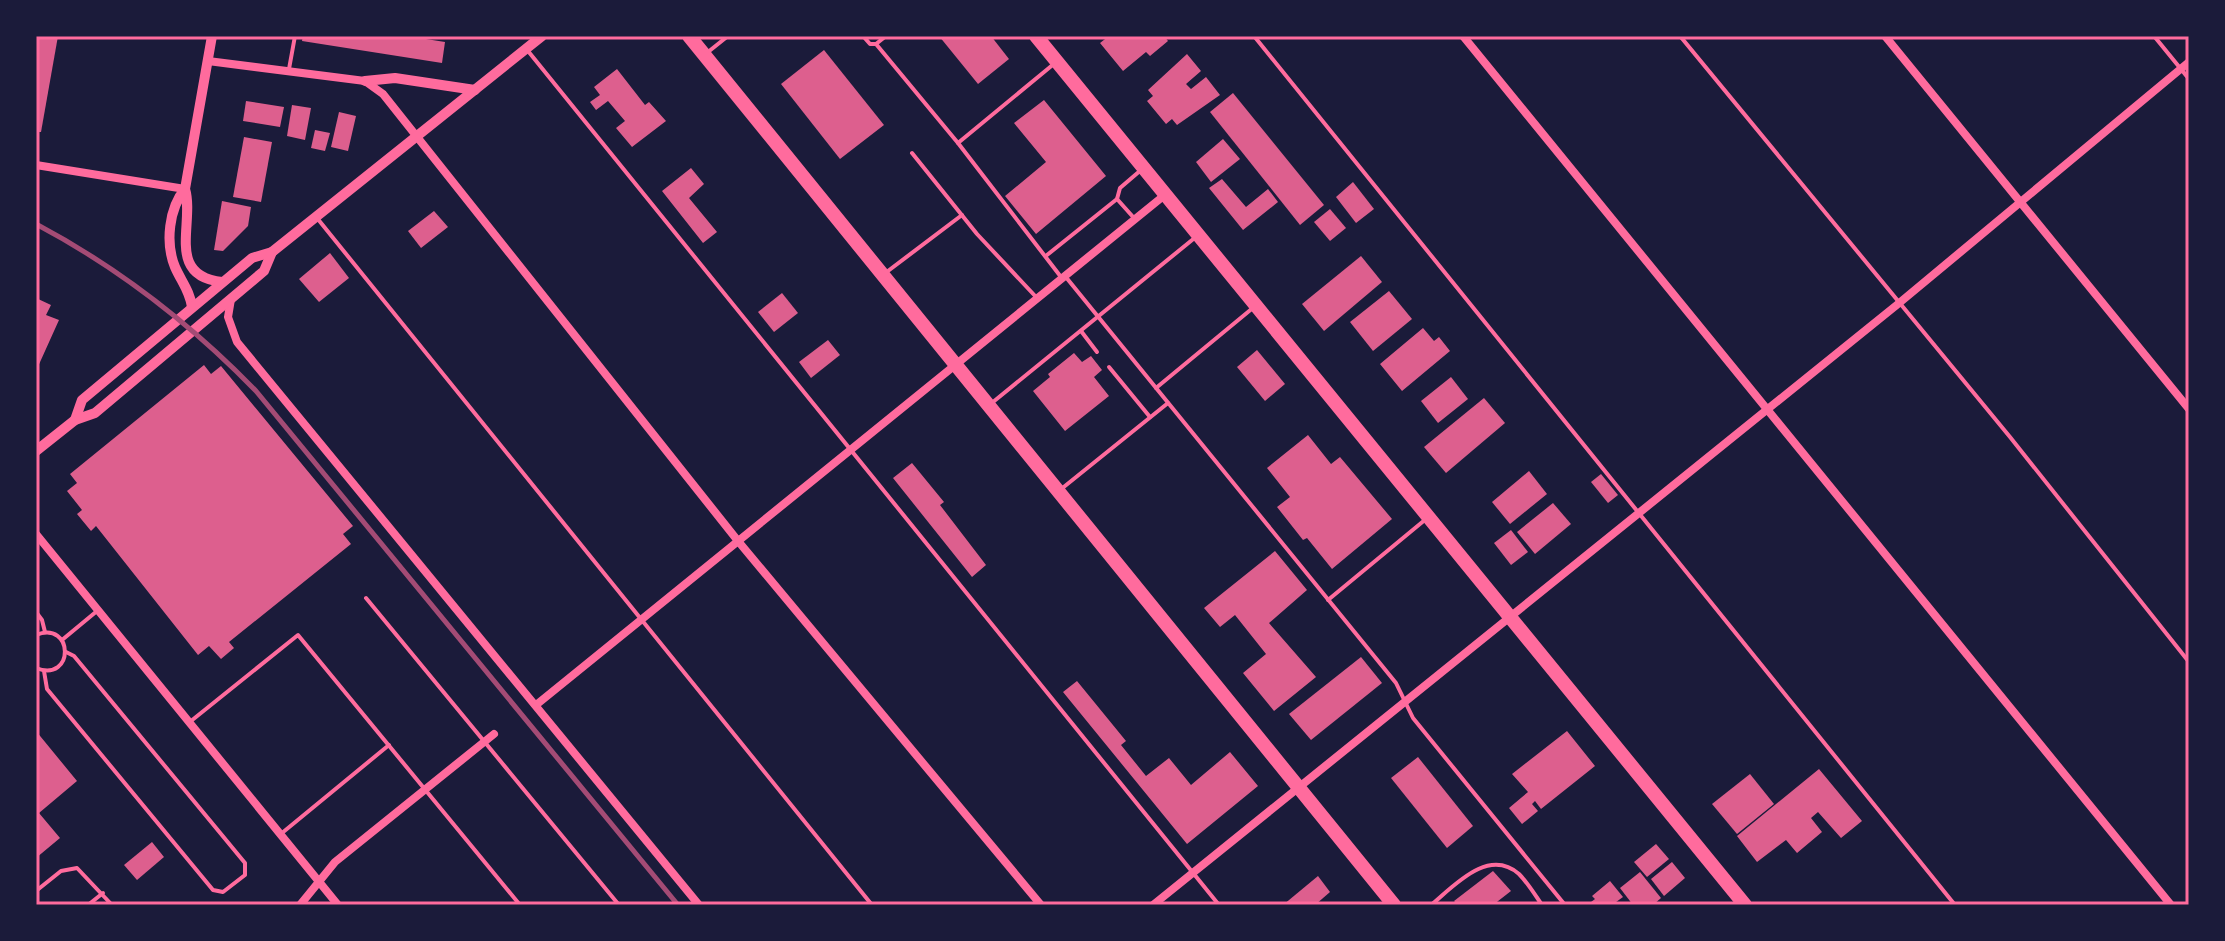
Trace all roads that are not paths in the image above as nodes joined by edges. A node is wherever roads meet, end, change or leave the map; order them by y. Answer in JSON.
{"nodes":[{"id":1,"x":212,"y":36,"type":"edge"},
{"id":2,"x":295,"y":36,"type":"edge"},
{"id":3,"x":542,"y":36,"type":"edge"},
{"id":4,"x":689,"y":36,"type":"edge"},
{"id":5,"x":728,"y":36,"type":"edge"},
{"id":6,"x":863,"y":36,"type":"edge"},
{"id":7,"x":886,"y":36,"type":"edge"},
{"id":8,"x":1036,"y":36,"type":"edge"},
{"id":9,"x":1254,"y":36,"type":"edge"},
{"id":10,"x":1463,"y":36,"type":"edge"},
{"id":11,"x":1680,"y":36,"type":"edge"},
{"id":12,"x":1885,"y":36,"type":"edge"},
{"id":13,"x":2154,"y":36,"type":"edge"},
{"id":14,"x":876,"y":44,"type":"junction"},
{"id":15,"x":526,"y":49,"type":"junction"},
{"id":16,"x":705,"y":55,"type":"junction"},
{"id":17,"x":208,"y":61,"type":"junction"},
{"id":18,"x":1057,"y":61,"type":"junction"},
{"id":19,"x":2189,"y":62,"type":"edge"},
{"id":20,"x":2181,"y":69,"type":"junction"},
{"id":21,"x":288,"y":71,"type":"junction"},
{"id":22,"x":2189,"y":79,"type":"edge"},
{"id":23,"x":365,"y":81,"type":"junction"},
{"id":24,"x":475,"y":90,"type":"junction"},
{"id":25,"x":416,"y":135,"type":"junction"},
{"id":26,"x":958,"y":143,"type":"junction"},
{"id":27,"x":912,"y":153,"type":"dead end"},
{"id":28,"x":36,"y":165,"type":"edge"},
{"id":29,"x":1144,"y":168,"type":"junction"},
{"id":30,"x":185,"y":189,"type":"junction"},
{"id":31,"x":1166,"y":194,"type":"junction"},
{"id":32,"x":1117,"y":199,"type":"junction"},
{"id":33,"x":2020,"y":201,"type":"junction"},
{"id":34,"x":962,"y":215,"type":"junction"},
{"id":35,"x":316,"y":216,"type":"junction"},
{"id":36,"x":1134,"y":219,"type":"junction"},
{"id":37,"x":1199,"y":234,"type":"junction"},
{"id":38,"x":272,"y":252,"type":"junction"},
{"id":39,"x":1047,"y":255,"type":"junction"},
{"id":40,"x":883,"y":275,"type":"junction"},
{"id":41,"x":1063,"y":277,"type":"junction"},
{"id":42,"x":222,"y":282,"type":"junction"},
{"id":43,"x":1037,"y":298,"type":"junction"},
{"id":44,"x":231,"y":299,"type":"junction"},
{"id":45,"x":1898,"y":304,"type":"junction"},
{"id":46,"x":1256,"y":306,"type":"junction"},
{"id":47,"x":192,"y":307,"type":"junction"},
{"id":48,"x":1098,"y":317,"type":"junction"},
{"id":49,"x":1081,"y":331,"type":"junction"},
{"id":50,"x":1097,"y":352,"type":"dead end"},
{"id":51,"x":955,"y":365,"type":"junction"},
{"id":52,"x":1109,"y":367,"type":"dead end"},
{"id":53,"x":1156,"y":388,"type":"junction"},
{"id":54,"x":1168,"y":403,"type":"junction"},
{"id":55,"x":988,"y":406,"type":"junction"},
{"id":56,"x":2189,"y":409,"type":"edge"},
{"id":57,"x":1767,"y":410,"type":"junction"},
{"id":58,"x":1150,"y":417,"type":"junction"},
{"id":59,"x":75,"y":420,"type":"junction"},
{"id":60,"x":851,"y":450,"type":"junction"},
{"id":61,"x":36,"y":451,"type":"edge"},
{"id":62,"x":1058,"y":492,"type":"junction"},
{"id":63,"x":1638,"y":513,"type":"junction"},
{"id":64,"x":1428,"y":518,"type":"junction"},
{"id":65,"x":36,"y":534,"type":"edge"},
{"id":66,"x":738,"y":541,"type":"junction"},
{"id":67,"x":366,"y":598,"type":"dead end"},
{"id":68,"x":1328,"y":600,"type":"junction"},
{"id":69,"x":97,"y":611,"type":"junction"},
{"id":70,"x":36,"y":612,"type":"edge"},
{"id":71,"x":1509,"y":617,"type":"junction"},
{"id":72,"x":641,"y":619,"type":"junction"},
{"id":73,"x":45,"y":632,"type":"junction"},
{"id":74,"x":36,"y":635,"type":"edge"},
{"id":75,"x":62,"y":640,"type":"junction"},
{"id":76,"x":66,"y":652,"type":"junction"},
{"id":77,"x":2189,"y":662,"type":"edge"},
{"id":78,"x":36,"y":668,"type":"edge"},
{"id":79,"x":44,"y":671,"type":"junction"},
{"id":80,"x":1405,"y":701,"type":"junction"},
{"id":81,"x":536,"y":705,"type":"junction"},
{"id":82,"x":189,"y":723,"type":"junction"},
{"id":83,"x":494,"y":734,"type":"dead end"},
{"id":84,"x":484,"y":741,"type":"junction"},
{"id":85,"x":389,"y":745,"type":"junction"},
{"id":86,"x":1298,"y":787,"type":"junction"},
{"id":87,"x":426,"y":789,"type":"junction"},
{"id":88,"x":280,"y":834,"type":"junction"},
{"id":89,"x":1193,"y":873,"type":"junction"},
{"id":90,"x":319,"y":882,"type":"junction"},
{"id":91,"x":36,"y":891,"type":"edge"},
{"id":92,"x":103,"y":893,"type":"junction"},
{"id":93,"x":88,"y":905,"type":"edge"},
{"id":94,"x":112,"y":905,"type":"edge"},
{"id":95,"x":300,"y":905,"type":"edge"},
{"id":96,"x":338,"y":905,"type":"edge"},
{"id":97,"x":520,"y":905,"type":"edge"},
{"id":98,"x":619,"y":905,"type":"edge"},
{"id":99,"x":699,"y":905,"type":"edge"},
{"id":100,"x":872,"y":905,"type":"edge"},
{"id":101,"x":1041,"y":905,"type":"edge"},
{"id":102,"x":1153,"y":905,"type":"edge"},
{"id":103,"x":1219,"y":905,"type":"edge"},
{"id":104,"x":1394,"y":905,"type":"edge"},
{"id":105,"x":1431,"y":905,"type":"edge"},
{"id":106,"x":1542,"y":905,"type":"edge"},
{"id":107,"x":1565,"y":905,"type":"edge"},
{"id":108,"x":1745,"y":905,"type":"edge"},
{"id":109,"x":1955,"y":905,"type":"edge"},
{"id":110,"x":2171,"y":905,"type":"edge"}],
"edges":[{"from":1,"to":17,"type":"street"},
{"from":2,"to":21,"type":"lane"},
{"from":3,"to":15,"type":"street"},
{"from":4,"to":16,"type":"main road"},
{"from":5,"to":16,"type":"lane"},
{"from":6,"to":14,"type":"lane"},
{"from":7,"to":14,"type":"lane"},
{"from":8,"to":18,"type":"main road"},
{"from":9,"to":63,"type":"lane"},
{"from":10,"to":57,"type":"street"},
{"from":11,"to":45,"type":"lane"},
{"from":12,"to":33,"type":"street"},
{"from":13,"to":20,"type":"lane"},
{"from":14,"to":26,"type":"lane"},
{"from":15,"to":24,"type":"street"},
{"from":15,"to":60,"type":"lane"},
{"from":16,"to":40,"type":"main road"},
{"from":17,"to":21,"type":"street"},
{"from":17,"to":30,"type":"street"},
{"from":18,"to":26,"type":"lane"},
{"from":18,"to":29,"type":"main road"},
{"from":19,"to":20,"type":"street"},
{"from":20,"to":22,"type":"lane"},
{"from":20,"to":33,"type":"street"},
{"from":21,"to":23,"type":"street"},
{"from":23,"to":24,"type":"street"},
{"from":23,"to":25,"type":"street"},
{"from":24,"to":25,"type":"street"},
{"from":25,"to":35,"type":"street"},
{"from":25,"to":66,"type":"street"},
{"from":26,"to":39,"type":"lane"},
{"from":27,"to":34,"type":"lane"},
{"from":28,"to":30,"type":"street"},
{"from":29,"to":31,"type":"main road"},
{"from":29,"to":32,"type":"lane"},
{"from":30,"to":42,"type":"street"},
{"from":30,"to":47,"type":"street"},
{"from":31,"to":36,"type":"street"},
{"from":31,"to":37,"type":"main road"},
{"from":32,"to":36,"type":"lane"},
{"from":32,"to":39,"type":"lane"},
{"from":33,"to":45,"type":"street"},
{"from":33,"to":56,"type":"street"},
{"from":34,"to":40,"type":"lane"},
{"from":34,"to":43,"type":"lane"},
{"from":35,"to":38,"type":"street"},
{"from":35,"to":72,"type":"lane"},
{"from":36,"to":41,"type":"street"},
{"from":37,"to":46,"type":"main road"},
{"from":37,"to":48,"type":"lane"},
{"from":38,"to":42,"type":"street"},
{"from":38,"to":44,"type":"street"},
{"from":39,"to":41,"type":"lane"},
{"from":40,"to":51,"type":"main road"},
{"from":41,"to":43,"type":"street"},
{"from":41,"to":48,"type":"lane"},
{"from":42,"to":47,"type":"street"},
{"from":43,"to":51,"type":"street"},
{"from":44,"to":59,"type":"street"},
{"from":44,"to":81,"type":"street"},
{"from":45,"to":57,"type":"street"},
{"from":45,"to":77,"type":"lane"},
{"from":46,"to":53,"type":"lane"},
{"from":46,"to":64,"type":"main road"},
{"from":47,"to":59,"type":"street"},
{"from":48,"to":49,"type":"lane"},
{"from":48,"to":53,"type":"lane"},
{"from":49,"to":50,"type":"lane"},
{"from":49,"to":55,"type":"lane"},
{"from":51,"to":55,"type":"main road"},
{"from":51,"to":60,"type":"street"},
{"from":52,"to":58,"type":"lane"},
{"from":53,"to":54,"type":"lane"},
{"from":54,"to":58,"type":"lane"},
{"from":54,"to":68,"type":"lane"},
{"from":55,"to":62,"type":"main road"},
{"from":57,"to":63,"type":"street"},
{"from":57,"to":110,"type":"street"},
{"from":58,"to":62,"type":"lane"},
{"from":59,"to":61,"type":"street"},
{"from":60,"to":66,"type":"street"},
{"from":60,"to":89,"type":"lane"},
{"from":62,"to":86,"type":"main road"},
{"from":63,"to":71,"type":"street"},
{"from":63,"to":109,"type":"lane"},
{"from":64,"to":68,"type":"lane"},
{"from":64,"to":71,"type":"main road"},
{"from":65,"to":69,"type":"street"},
{"from":66,"to":72,"type":"street"},
{"from":66,"to":101,"type":"street"},
{"from":67,"to":84,"type":"lane"},
{"from":68,"to":80,"type":"lane"},
{"from":69,"to":75,"type":"lane"},
{"from":69,"to":82,"type":"street"},
{"from":70,"to":73,"type":"lane"},
{"from":71,"to":80,"type":"street"},
{"from":71,"to":108,"type":"main road"},
{"from":72,"to":81,"type":"street"},
{"from":72,"to":100,"type":"lane"},
{"from":73,"to":74,"type":"lane"},
{"from":73,"to":75,"type":"lane"},
{"from":75,"to":76,"type":"lane"},
{"from":76,"to":79,"type":"lane"},
{"from":76,"to":79,"type":"lane"},
{"from":78,"to":79,"type":"lane"},
{"from":80,"to":86,"type":"street"},
{"from":80,"to":107,"type":"lane"},
{"from":81,"to":99,"type":"street"},
{"from":82,"to":85,"type":"lane"},
{"from":82,"to":88,"type":"street"},
{"from":83,"to":84,"type":"street"},
{"from":84,"to":87,"type":"street"},
{"from":84,"to":98,"type":"lane"},
{"from":85,"to":87,"type":"lane"},
{"from":85,"to":88,"type":"lane"},
{"from":86,"to":89,"type":"street"},
{"from":86,"to":104,"type":"main road"},
{"from":87,"to":90,"type":"street"},
{"from":87,"to":97,"type":"lane"},
{"from":88,"to":90,"type":"street"},
{"from":89,"to":102,"type":"street"},
{"from":89,"to":103,"type":"lane"},
{"from":90,"to":95,"type":"street"},
{"from":90,"to":96,"type":"street"},
{"from":91,"to":92,"type":"lane"},
{"from":92,"to":93,"type":"lane"},
{"from":92,"to":94,"type":"lane"},
{"from":105,"to":106,"type":"lane"}]}
